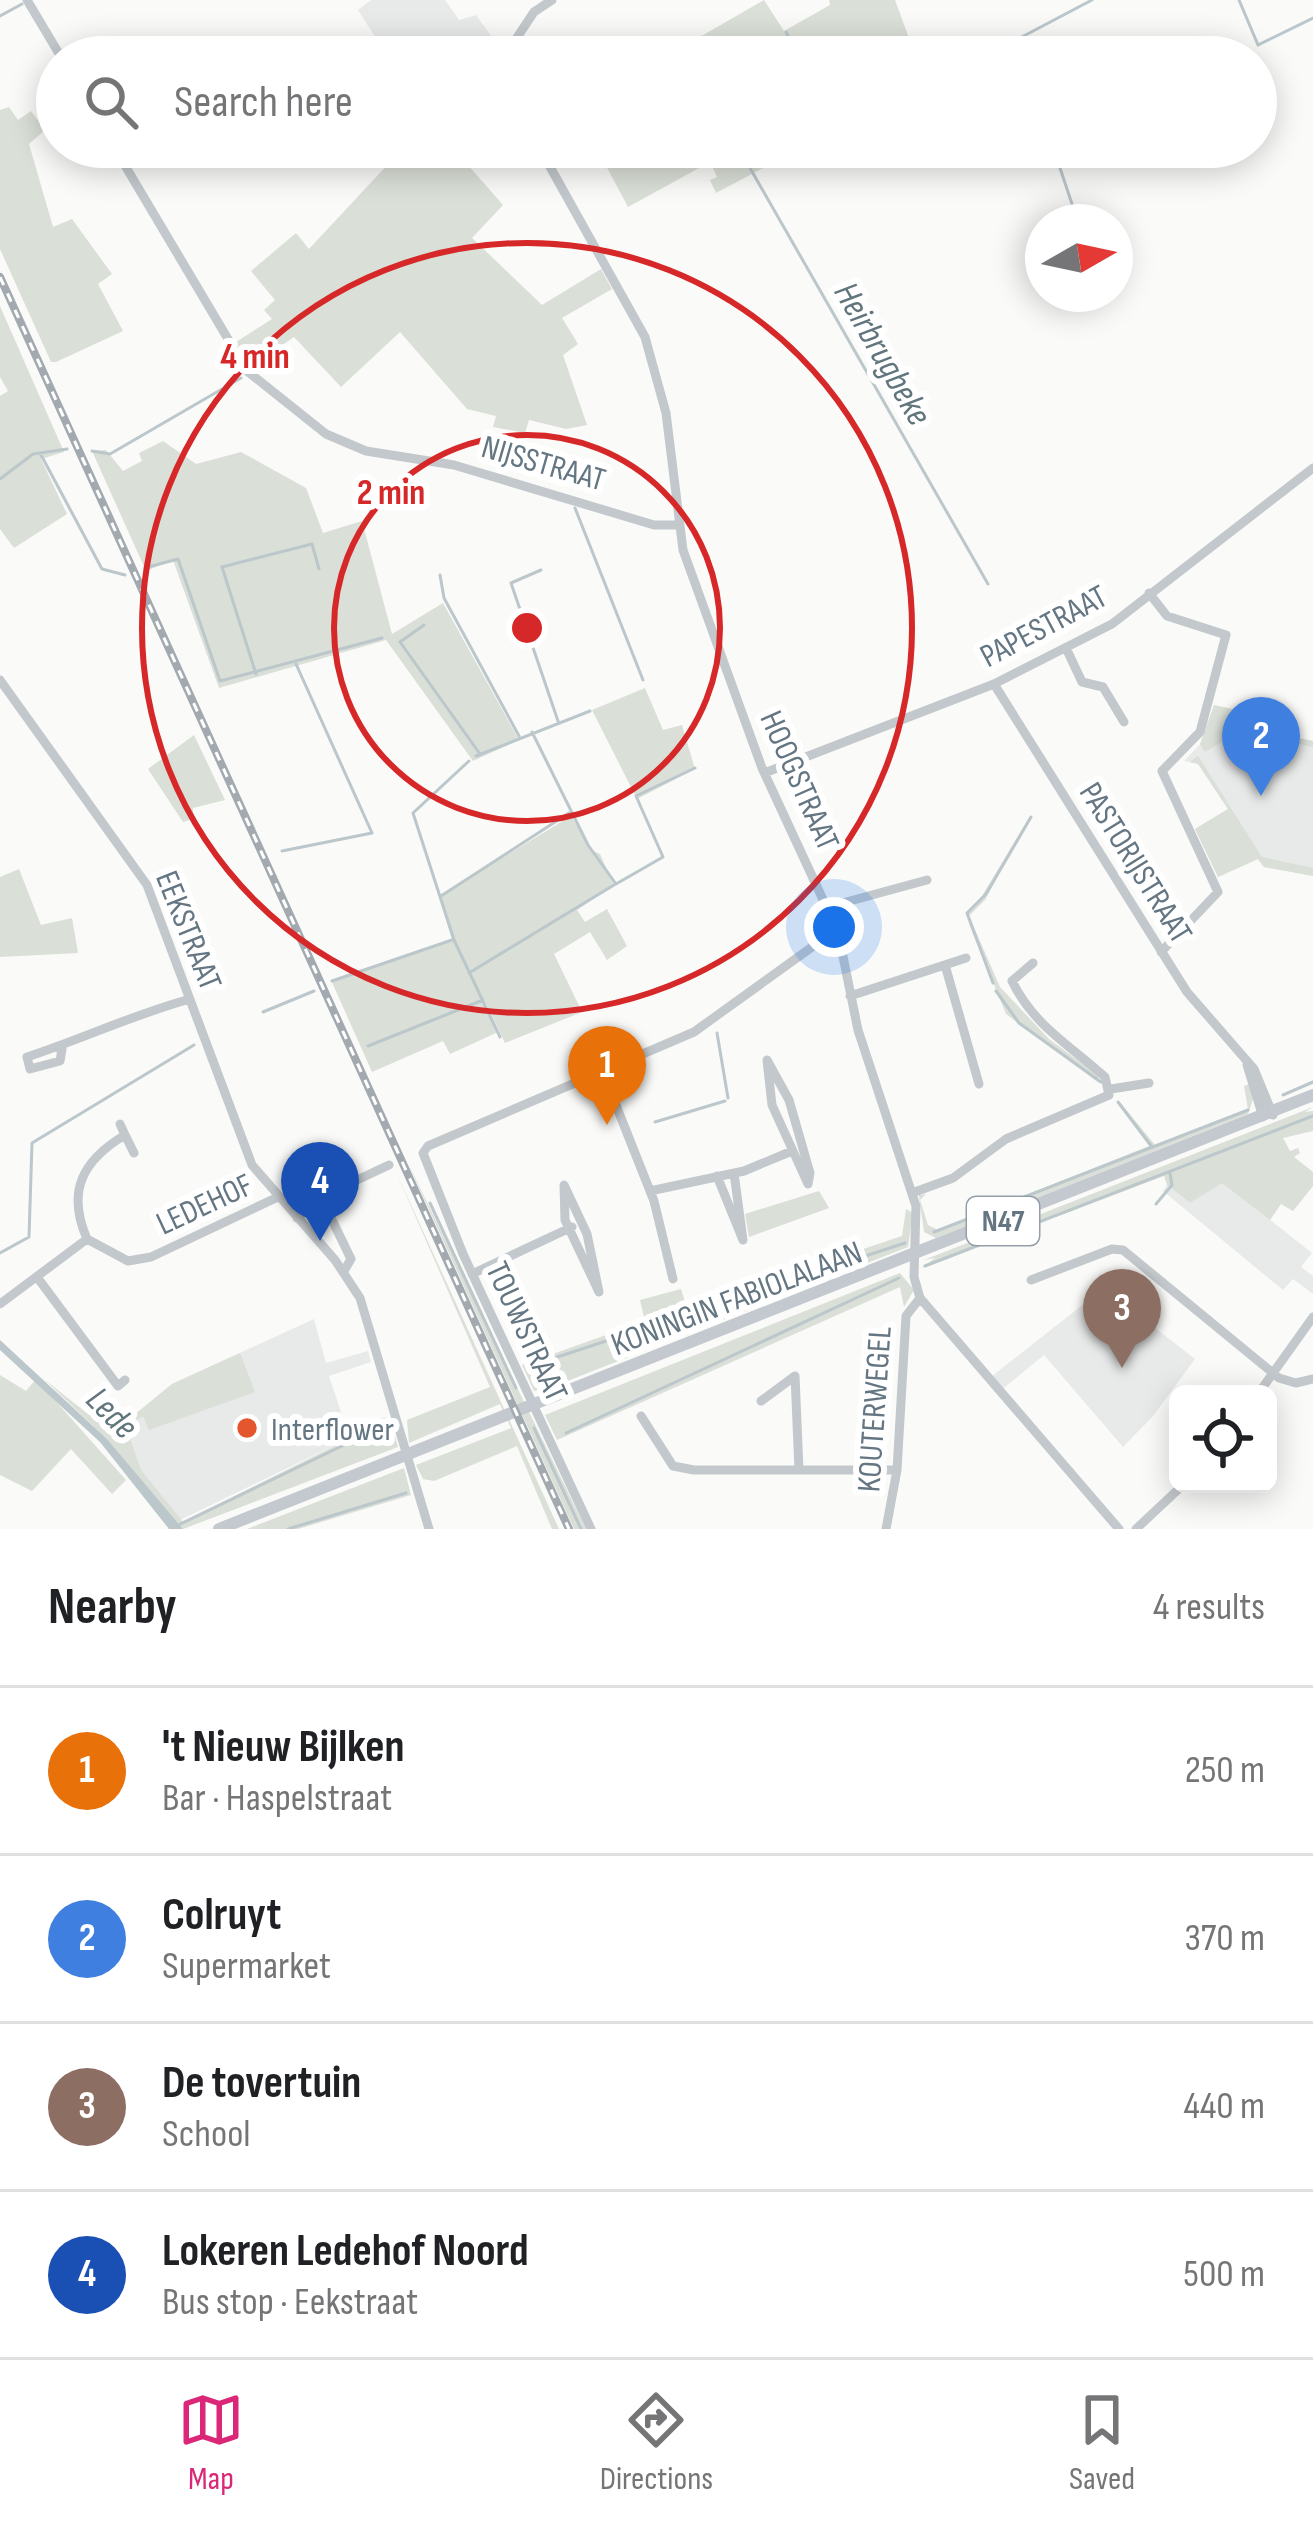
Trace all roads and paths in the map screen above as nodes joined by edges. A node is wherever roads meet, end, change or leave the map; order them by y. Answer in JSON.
{"nodes":[{"id":1,"x":27,"y":0,"type":"edge"},
{"id":2,"x":527,"y":0,"type":"edge"},
{"id":3,"x":552,"y":0,"type":"edge"},
{"id":4,"x":534,"y":11,"type":"junction"},
{"id":5,"x":48,"y":36,"type":"edge"},
{"id":6,"x":518,"y":36,"type":"edge"},
{"id":7,"x":127,"y":168,"type":"edge"},
{"id":8,"x":551,"y":168,"type":"edge"},
{"id":9,"x":1313,"y":468,"type":"edge"},
{"id":10,"x":679,"y":525,"type":"junction"},
{"id":11,"x":1149,"y":593,"type":"junction"},
{"id":12,"x":1066,"y":647,"type":"junction"},
{"id":13,"x":0,"y":680,"type":"edge"},
{"id":14,"x":994,"y":684,"type":"junction"},
{"id":15,"x":1124,"y":722,"type":"dead end"},
{"id":16,"x":767,"y":772,"type":"junction"},
{"id":17,"x":927,"y":880,"type":"dead end"},
{"id":18,"x":828,"y":907,"type":"junction"},
{"id":19,"x":837,"y":929,"type":"junction"},
{"id":20,"x":1161,"y":952,"type":"junction"},
{"id":21,"x":966,"y":958,"type":"dead end"},
{"id":22,"x":1033,"y":963,"type":"dead end"},
{"id":23,"x":945,"y":965,"type":"junction"},
{"id":24,"x":850,"y":996,"type":"junction"},
{"id":25,"x":190,"y":998,"type":"junction"},
{"id":26,"x":62,"y":1049,"type":"dead end"},
{"id":27,"x":602,"y":1070,"type":"junction"},
{"id":28,"x":1149,"y":1083,"type":"dead end"},
{"id":29,"x":980,"y":1084,"type":"dead end"},
{"id":30,"x":1111,"y":1089,"type":"junction"},
{"id":31,"x":1313,"y":1095,"type":"edge"},
{"id":32,"x":788,"y":1100,"type":"junction"},
{"id":33,"x":1313,"y":1104,"type":"edge"},
{"id":34,"x":772,"y":1106,"type":"junction"},
{"id":35,"x":1268,"y":1117,"type":"junction"},
{"id":36,"x":120,"y":1124,"type":"dead end"},
{"id":37,"x":125,"y":1135,"type":"junction"},
{"id":38,"x":803,"y":1147,"type":"junction"},
{"id":39,"x":790,"y":1152,"type":"junction"},
{"id":40,"x":134,"y":1153,"type":"dead end"},
{"id":41,"x":389,"y":1165,"type":"dead end"},
{"id":42,"x":734,"y":1173,"type":"junction"},
{"id":43,"x":717,"y":1177,"type":"junction"},
{"id":44,"x":650,"y":1191,"type":"junction"},
{"id":45,"x":912,"y":1193,"type":"junction"},
{"id":46,"x":278,"y":1197,"type":"junction"},
{"id":47,"x":321,"y":1197,"type":"junction"},
{"id":48,"x":297,"y":1218,"type":"junction"},
{"id":49,"x":919,"y":1220,"type":"junction"},
{"id":50,"x":583,"y":1222,"type":"junction"},
{"id":51,"x":568,"y":1228,"type":"junction"},
{"id":52,"x":87,"y":1239,"type":"junction"},
{"id":53,"x":938,"y":1247,"type":"junction"},
{"id":54,"x":916,"y":1256,"type":"junction"},
{"id":55,"x":344,"y":1271,"type":"junction"},
{"id":56,"x":472,"y":1274,"type":"junction"},
{"id":57,"x":37,"y":1277,"type":"junction"},
{"id":58,"x":673,"y":1280,"type":"dead end"},
{"id":59,"x":1031,"y":1280,"type":"dead end"},
{"id":60,"x":920,"y":1298,"type":"junction"},
{"id":61,"x":0,"y":1304,"type":"edge"},
{"id":62,"x":1313,"y":1316,"type":"edge"},
{"id":63,"x":1273,"y":1373,"type":"junction"},
{"id":64,"x":1313,"y":1379,"type":"edge"},
{"id":65,"x":119,"y":1385,"type":"dead end"},
{"id":66,"x":1264,"y":1385,"type":"edge"},
{"id":67,"x":761,"y":1401,"type":"dead end"},
{"id":68,"x":641,"y":1416,"type":"dead end"},
{"id":69,"x":897,"y":1469,"type":"junction"},
{"id":70,"x":799,"y":1470,"type":"junction"},
{"id":71,"x":1174,"y":1493,"type":"edge"},
{"id":72,"x":218,"y":1529,"type":"edge"},
{"id":73,"x":429,"y":1529,"type":"edge"},
{"id":74,"x":591,"y":1529,"type":"edge"},
{"id":75,"x":886,"y":1529,"type":"edge"},
{"id":76,"x":1119,"y":1529,"type":"edge"},
{"id":77,"x":1136,"y":1529,"type":"edge"}],
"edges":[{"from":1,"to":5,"type":"street"},
{"from":2,"to":4,"type":"street"},
{"from":3,"to":4,"type":"street"},
{"from":4,"to":6,"type":"street"},
{"from":7,"to":10,"type":"street","name":"NIJSSTRAAT"},
{"from":8,"to":10,"type":"street","name":"HOOGSTRAAT"},
{"from":9,"to":11,"type":"street","name":"PAPESTRAAT"},
{"from":10,"to":16,"type":"street","name":"HOOGSTRAAT"},
{"from":11,"to":12,"type":"street","name":"PAPESTRAAT"},
{"from":11,"to":20,"type":"street"},
{"from":12,"to":14,"type":"street","name":"PAPESTRAAT"},
{"from":12,"to":15,"type":"street"},
{"from":13,"to":25,"type":"street","name":"EEKSTRAAT"},
{"from":14,"to":16,"type":"street","name":"PAPESTRAAT"},
{"from":14,"to":20,"type":"street","name":"PASTORIJSTRAAT"},
{"from":16,"to":18,"type":"street","name":"HOOGSTRAAT"},
{"from":17,"to":18,"type":"street"},
{"from":18,"to":19,"type":"street","name":"HOOGSTRAAT"},
{"from":19,"to":24,"type":"street","name":"HOOGSTRAAT"},
{"from":19,"to":27,"type":"street"},
{"from":20,"to":35,"type":"street","name":"PASTORIJSTRAAT"},
{"from":21,"to":23,"type":"street"},
{"from":22,"to":30,"type":"street"},
{"from":23,"to":24,"type":"street"},
{"from":23,"to":29,"type":"street"},
{"from":24,"to":45,"type":"street","name":"HOOGSTRAAT"},
{"from":25,"to":26,"type":"street"},
{"from":25,"to":46,"type":"street","name":"EEKSTRAAT"},
{"from":27,"to":44,"type":"street"},
{"from":27,"to":56,"type":"street","name":"TOUWSTRAAT"},
{"from":28,"to":30,"type":"street"},
{"from":30,"to":45,"type":"street"},
{"from":31,"to":35,"type":"main road","name":"KONINGIN FABIOLALAAN","number":"N47"},
{"from":32,"to":34,"type":"street"},
{"from":32,"to":34,"type":"street"},
{"from":32,"to":38,"type":"street"},
{"from":33,"to":35,"type":"main road","name":"KONINGIN FABIOLALAAN","number":"N47"},
{"from":34,"to":39,"type":"street"},
{"from":35,"to":53,"type":"main road","name":"KONINGIN FABIOLALAAN","number":"N47"},
{"from":36,"to":37,"type":"street"},
{"from":37,"to":40,"type":"street"},
{"from":37,"to":52,"type":"street"},
{"from":38,"to":39,"type":"street"},
{"from":38,"to":39,"type":"street"},
{"from":39,"to":42,"type":"street"},
{"from":41,"to":47,"type":"street"},
{"from":42,"to":43,"type":"street"},
{"from":42,"to":43,"type":"street"},
{"from":43,"to":44,"type":"street"},
{"from":44,"to":58,"type":"street"},
{"from":45,"to":49,"type":"street","name":"HOOGSTRAAT"},
{"from":46,"to":48,"type":"street","name":"EEKSTRAAT"},
{"from":46,"to":52,"type":"street","name":"LEDEHOF"},
{"from":47,"to":48,"type":"street"},
{"from":47,"to":55,"type":"street","name":"EEKSTRAAT"},
{"from":48,"to":55,"type":"street","name":"EEKSTRAAT"},
{"from":49,"to":53,"type":"street"},
{"from":49,"to":54,"type":"street","name":"HOOGSTRAAT"},
{"from":50,"to":51,"type":"street"},
{"from":50,"to":51,"type":"street"},
{"from":50,"to":51,"type":"street"},
{"from":51,"to":56,"type":"street"},
{"from":52,"to":57,"type":"street"},
{"from":53,"to":54,"type":"main road","name":"KONINGIN FABIOLALAAN","number":"N47"},
{"from":54,"to":60,"type":"street","name":"HOOGSTRAAT"},
{"from":54,"to":72,"type":"main road","name":"KONINGIN FABIOLALAAN","number":"N47"},
{"from":55,"to":73,"type":"street","name":"EEKSTRAAT"},
{"from":56,"to":74,"type":"street","name":"TOUWSTRAAT"},
{"from":57,"to":61,"type":"street"},
{"from":57,"to":65,"type":"street"},
{"from":59,"to":63,"type":"street"},
{"from":60,"to":69,"type":"street","name":"KOUTERWEGEL"},
{"from":60,"to":76,"type":"street"},
{"from":62,"to":63,"type":"street"},
{"from":63,"to":64,"type":"street"},
{"from":63,"to":66,"type":"street"},
{"from":67,"to":70,"type":"street"},
{"from":68,"to":70,"type":"street"},
{"from":69,"to":70,"type":"street"},
{"from":69,"to":75,"type":"street","name":"KOUTERWEGEL"},
{"from":71,"to":77,"type":"street"}]}
